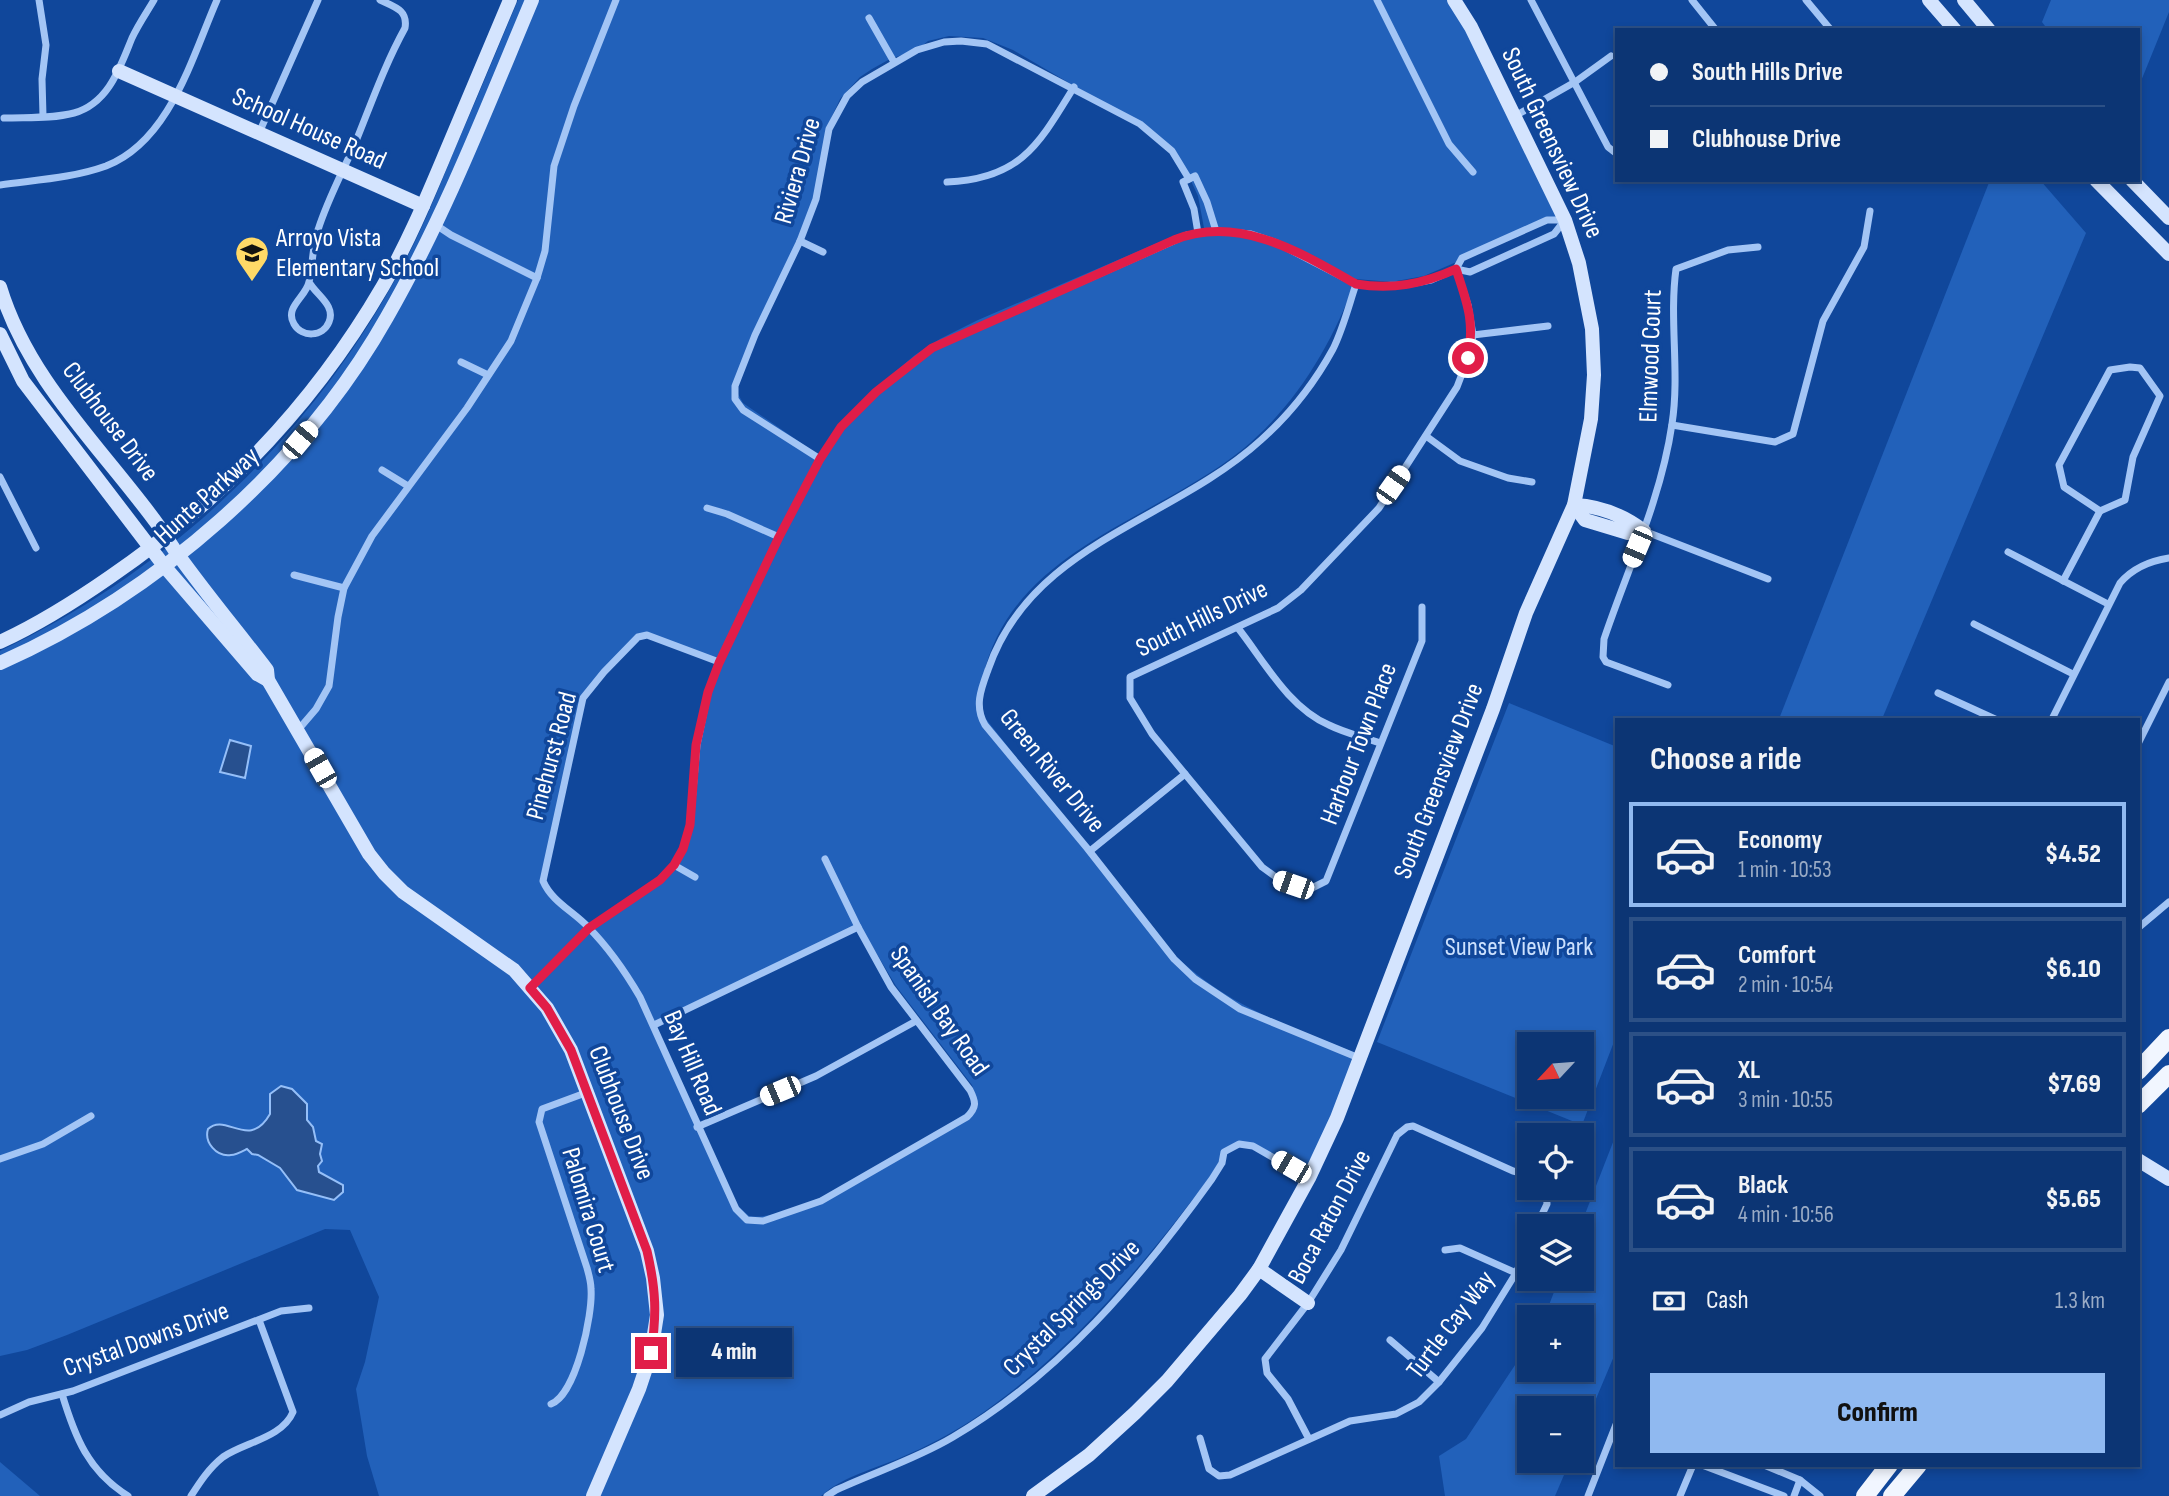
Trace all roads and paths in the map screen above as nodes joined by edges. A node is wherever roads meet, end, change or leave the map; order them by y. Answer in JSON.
{"nodes":[{"id":1,"x":39,"y":0,"type":"edge"},
{"id":2,"x":154,"y":0,"type":"edge"},
{"id":3,"x":217,"y":0,"type":"edge"},
{"id":4,"x":318,"y":0,"type":"edge"},
{"id":5,"x":380,"y":0,"type":"edge"},
{"id":6,"x":510,"y":0,"type":"edge"},
{"id":7,"x":532,"y":0,"type":"edge"},
{"id":8,"x":616,"y":0,"type":"edge"},
{"id":9,"x":1377,"y":0,"type":"edge"},
{"id":10,"x":1454,"y":0,"type":"edge"},
{"id":11,"x":1531,"y":0,"type":"edge"},
{"id":12,"x":1692,"y":0,"type":"edge"},
{"id":13,"x":1806,"y":0,"type":"edge"},
{"id":14,"x":1929,"y":0,"type":"edge"},
{"id":15,"x":1964,"y":0,"type":"edge"},
{"id":16,"x":869,"y":18,"type":"dead end"},
{"id":17,"x":1714,"y":28,"type":"edge"},
{"id":18,"x":1829,"y":28,"type":"edge"},
{"id":19,"x":1953,"y":28,"type":"edge"},
{"id":20,"x":1987,"y":28,"type":"edge"},
{"id":21,"x":1611,"y":56,"type":"dead end"},
{"id":22,"x":894,"y":62,"type":"junction"},
{"id":23,"x":119,"y":71,"type":"junction"},
{"id":24,"x":1576,"y":82,"type":"junction"},
{"id":25,"x":1074,"y":87,"type":"junction"},
{"id":26,"x":175,"y":97,"type":"junction"},
{"id":27,"x":43,"y":116,"type":"junction"},
{"id":28,"x":1514,"y":116,"type":"junction"},
{"id":29,"x":4,"y":118,"type":"dead end"},
{"id":30,"x":259,"y":133,"type":"junction"},
{"id":31,"x":1615,"y":152,"type":"edge"},
{"id":32,"x":343,"y":170,"type":"junction"},
{"id":33,"x":1474,"y":172,"type":"dead end"},
{"id":34,"x":1189,"y":179,"type":"junction"},
{"id":35,"x":947,"y":182,"type":"dead end"},
{"id":36,"x":2098,"y":182,"type":"edge"},
{"id":37,"x":2134,"y":182,"type":"edge"},
{"id":38,"x":0,"y":185,"type":"edge"},
{"id":39,"x":423,"y":206,"type":"junction"},
{"id":40,"x":1870,"y":211,"type":"dead end"},
{"id":41,"x":2169,"y":218,"type":"edge"},
{"id":42,"x":1564,"y":220,"type":"junction"},
{"id":43,"x":436,"y":225,"type":"junction"},
{"id":44,"x":1216,"y":231,"type":"junction"},
{"id":45,"x":1198,"y":233,"type":"junction"},
{"id":46,"x":800,"y":241,"type":"junction"},
{"id":47,"x":1758,"y":247,"type":"dead end"},
{"id":48,"x":823,"y":252,"type":"dead end"},
{"id":49,"x":2169,"y":254,"type":"edge"},
{"id":50,"x":1456,"y":269,"type":"junction"},
{"id":51,"x":537,"y":278,"type":"junction"},
{"id":52,"x":309,"y":282,"type":"junction"},
{"id":53,"x":1356,"y":284,"type":"junction"},
{"id":54,"x":0,"y":287,"type":"edge"},
{"id":55,"x":1548,"y":326,"type":"dead end"},
{"id":56,"x":0,"y":334,"type":"edge"},
{"id":57,"x":1472,"y":335,"type":"junction"},
{"id":58,"x":461,"y":362,"type":"dead end"},
{"id":59,"x":488,"y":375,"type":"junction"},
{"id":60,"x":1672,"y":425,"type":"junction"},
{"id":61,"x":1426,"y":436,"type":"junction"},
{"id":62,"x":820,"y":459,"type":"junction"},
{"id":63,"x":382,"y":470,"type":"dead end"},
{"id":64,"x":0,"y":477,"type":"edge"},
{"id":65,"x":1532,"y":482,"type":"dead end"},
{"id":66,"x":408,"y":485,"type":"junction"},
{"id":67,"x":1574,"y":505,"type":"junction"},
{"id":68,"x":707,"y":508,"type":"dead end"},
{"id":69,"x":2100,"y":512,"type":"junction"},
{"id":70,"x":1644,"y":531,"type":"junction"},
{"id":71,"x":165,"y":537,"type":"junction"},
{"id":72,"x":779,"y":537,"type":"junction"},
{"id":73,"x":36,"y":548,"type":"dead end"},
{"id":74,"x":152,"y":548,"type":"junction"},
{"id":75,"x":2008,"y":552,"type":"dead end"},
{"id":76,"x":178,"y":556,"type":"junction"},
{"id":77,"x":2169,"y":558,"type":"edge"},
{"id":78,"x":165,"y":567,"type":"junction"},
{"id":79,"x":295,"y":575,"type":"dead end"},
{"id":80,"x":1768,"y":579,"type":"dead end"},
{"id":81,"x":2063,"y":581,"type":"junction"},
{"id":82,"x":344,"y":588,"type":"junction"},
{"id":83,"x":2108,"y":604,"type":"junction"},
{"id":84,"x":1422,"y":607,"type":"dead end"},
{"id":85,"x":1974,"y":624,"type":"dead end"},
{"id":86,"x":1237,"y":628,"type":"junction"},
{"id":87,"x":0,"y":642,"type":"edge"},
{"id":88,"x":0,"y":663,"type":"edge"},
{"id":89,"x":719,"y":663,"type":"junction"},
{"id":90,"x":2073,"y":674,"type":"junction"},
{"id":91,"x":268,"y":680,"type":"junction"},
{"id":92,"x":2169,"y":682,"type":"edge"},
{"id":93,"x":1668,"y":685,"type":"dead end"},
{"id":94,"x":1938,"y":693,"type":"dead end"},
{"id":95,"x":1993,"y":718,"type":"edge"},
{"id":96,"x":2052,"y":718,"type":"edge"},
{"id":97,"x":298,"y":730,"type":"junction"},
{"id":98,"x":2140,"y":740,"type":"edge"},
{"id":99,"x":1380,"y":743,"type":"junction"},
{"id":100,"x":1185,"y":774,"type":"junction"},
{"id":101,"x":1090,"y":851,"type":"junction"},
{"id":102,"x":825,"y":859,"type":"dead end"},
{"id":103,"x":674,"y":865,"type":"junction"},
{"id":104,"x":695,"y":877,"type":"dead end"},
{"id":105,"x":2169,"y":902,"type":"edge"},
{"id":106,"x":2140,"y":926,"type":"edge"},
{"id":107,"x":858,"y":927,"type":"junction"},
{"id":108,"x":589,"y":928,"type":"junction"},
{"id":109,"x":530,"y":988,"type":"junction"},
{"id":110,"x":916,"y":1021,"type":"junction"},
{"id":111,"x":654,"y":1025,"type":"junction"},
{"id":112,"x":2169,"y":1038,"type":"edge"},
{"id":113,"x":1360,"y":1058,"type":"junction"},
{"id":114,"x":2140,"y":1069,"type":"edge"},
{"id":115,"x":2169,"y":1074,"type":"edge"},
{"id":116,"x":588,"y":1092,"type":"junction"},
{"id":117,"x":2140,"y":1103,"type":"edge"},
{"id":118,"x":90,"y":1116,"type":"dead end"},
{"id":119,"x":697,"y":1126,"type":"junction"},
{"id":120,"x":0,"y":1159,"type":"edge"},
{"id":121,"x":2140,"y":1161,"type":"edge"},
{"id":122,"x":1517,"y":1172,"type":"edge"},
{"id":123,"x":1309,"y":1178,"type":"junction"},
{"id":124,"x":2169,"y":1179,"type":"edge"},
{"id":125,"x":747,"y":1220,"type":"joint"},
{"id":126,"x":1445,"y":1250,"type":"dead end"},
{"id":127,"x":1258,"y":1269,"type":"junction"},
{"id":128,"x":1516,"y":1273,"type":"joint"},
{"id":129,"x":1308,"y":1303,"type":"junction"},
{"id":130,"x":309,"y":1308,"type":"dead end"},
{"id":131,"x":259,"y":1320,"type":"junction"},
{"id":132,"x":1390,"y":1339,"type":"dead end"},
{"id":133,"x":1439,"y":1382,"type":"junction"},
{"id":134,"x":62,"y":1394,"type":"junction"},
{"id":135,"x":551,"y":1404,"type":"dead end"},
{"id":136,"x":0,"y":1415,"type":"edge"},
{"id":137,"x":1615,"y":1427,"type":"edge"},
{"id":138,"x":1200,"y":1438,"type":"dead end"},
{"id":139,"x":1309,"y":1438,"type":"junction"},
{"id":140,"x":1692,"y":1467,"type":"edge"},
{"id":141,"x":1707,"y":1467,"type":"edge"},
{"id":142,"x":1769,"y":1467,"type":"edge"},
{"id":143,"x":1887,"y":1467,"type":"edge"},
{"id":144,"x":1915,"y":1467,"type":"edge"},
{"id":145,"x":1800,"y":1480,"type":"junction"},
{"id":146,"x":1819,"y":1495,"type":"edge"},
{"id":147,"x":128,"y":1496,"type":"edge"},
{"id":148,"x":191,"y":1496,"type":"edge"},
{"id":149,"x":593,"y":1496,"type":"edge"},
{"id":150,"x":827,"y":1496,"type":"edge"},
{"id":151,"x":1033,"y":1496,"type":"edge"},
{"id":152,"x":1588,"y":1496,"type":"edge"},
{"id":153,"x":1680,"y":1496,"type":"edge"},
{"id":154,"x":1784,"y":1496,"type":"edge"},
{"id":155,"x":1794,"y":1496,"type":"edge"},
{"id":156,"x":1865,"y":1496,"type":"edge"},
{"id":157,"x":1892,"y":1496,"type":"edge"}],
"edges":[{"from":1,"to":27,"type":"street"},
{"from":2,"to":23,"type":"street"},
{"from":3,"to":26,"type":"street"},
{"from":4,"to":30,"type":"street"},
{"from":5,"to":32,"type":"street"},
{"from":6,"to":39,"type":"street","name":"Hunte Parkway"},
{"from":7,"to":43,"type":"street","name":"Hunte Parkway"},
{"from":8,"to":51,"type":"street"},
{"from":9,"to":33,"type":"street"},
{"from":10,"to":28,"type":"street","name":"South Greensview Drive"},
{"from":11,"to":24,"type":"street"},
{"from":12,"to":17,"type":"street"},
{"from":13,"to":18,"type":"street"},
{"from":14,"to":19,"type":"street"},
{"from":15,"to":20,"type":"street"},
{"from":16,"to":22,"type":"street"},
{"from":21,"to":24,"type":"street"},
{"from":22,"to":25,"type":"street","name":"Riviera Drive"},
{"from":22,"to":46,"type":"street","name":"Riviera Drive"},
{"from":23,"to":26,"type":"street","name":"School House Road"},
{"from":23,"to":27,"type":"street"},
{"from":24,"to":28,"type":"street"},
{"from":24,"to":31,"type":"street"},
{"from":25,"to":34,"type":"street","name":"Riviera Drive"},
{"from":25,"to":35,"type":"street"},
{"from":26,"to":30,"type":"street","name":"School House Road"},
{"from":26,"to":38,"type":"street"},
{"from":27,"to":29,"type":"street"},
{"from":28,"to":42,"type":"street","name":"South Greensview Drive"},
{"from":30,"to":32,"type":"street","name":"School House Road"},
{"from":32,"to":39,"type":"street","name":"School House Road"},
{"from":32,"to":52,"type":"street"},
{"from":34,"to":44,"type":"street","name":"Riviera Drive"},
{"from":34,"to":45,"type":"street"},
{"from":36,"to":49,"type":"street"},
{"from":37,"to":41,"type":"street"},
{"from":39,"to":71,"type":"street","name":"Hunte Parkway"},
{"from":40,"to":60,"type":"street"},
{"from":42,"to":50,"type":"street"},
{"from":42,"to":50,"type":"street"},
{"from":42,"to":67,"type":"street","name":"South Greensview Drive"},
{"from":43,"to":51,"type":"street"},
{"from":43,"to":76,"type":"street","name":"Hunte Parkway"},
{"from":44,"to":45,"type":"street"},
{"from":44,"to":53,"type":"street"},
{"from":45,"to":62,"type":"street"},
{"from":46,"to":48,"type":"street"},
{"from":46,"to":62,"type":"street","name":"Riviera Drive"},
{"from":47,"to":60,"type":"street","name":"Elmwood Court"},
{"from":50,"to":53,"type":"street"},
{"from":50,"to":57,"type":"street","name":"South Hills Drive"},
{"from":51,"to":59,"type":"street"},
{"from":52,"to":52,"type":"street"},
{"from":53,"to":101,"type":"street","name":"Green River Drive"},
{"from":54,"to":71,"type":"street","name":"Clubhouse Drive"},
{"from":55,"to":57,"type":"street"},
{"from":56,"to":74,"type":"street","name":"Clubhouse Drive"},
{"from":57,"to":61,"type":"street","name":"South Hills Drive"},
{"from":58,"to":59,"type":"street"},
{"from":59,"to":66,"type":"street"},
{"from":60,"to":70,"type":"street","name":"Elmwood Court"},
{"from":61,"to":65,"type":"street"},
{"from":61,"to":86,"type":"street","name":"South Hills Drive"},
{"from":62,"to":72,"type":"street"},
{"from":63,"to":66,"type":"street"},
{"from":64,"to":73,"type":"street"},
{"from":66,"to":82,"type":"street"},
{"from":67,"to":70,"type":"street"},
{"from":67,"to":113,"type":"street","name":"South Greensview Drive"},
{"from":68,"to":72,"type":"street"},
{"from":69,"to":69,"type":"street"},
{"from":69,"to":81,"type":"street"},
{"from":70,"to":80,"type":"street"},
{"from":70,"to":93,"type":"street","name":"Elmwood Court"},
{"from":71,"to":74,"type":"street","name":"Hunte Parkway"},
{"from":71,"to":76,"type":"street","name":"Clubhouse Drive"},
{"from":72,"to":89,"type":"street"},
{"from":74,"to":78,"type":"street","name":"Clubhouse Drive"},
{"from":74,"to":87,"type":"street","name":"Hunte Parkway"},
{"from":75,"to":81,"type":"street"},
{"from":76,"to":78,"type":"street","name":"Hunte Parkway"},
{"from":76,"to":91,"type":"street","name":"Clubhouse Drive"},
{"from":77,"to":83,"type":"street"},
{"from":78,"to":88,"type":"street","name":"Hunte Parkway"},
{"from":78,"to":91,"type":"street","name":"Clubhouse Drive"},
{"from":79,"to":82,"type":"street"},
{"from":81,"to":83,"type":"street"},
{"from":82,"to":97,"type":"street"},
{"from":83,"to":90,"type":"street"},
{"from":84,"to":99,"type":"street","name":"Harbour Town Place"},
{"from":85,"to":90,"type":"street"},
{"from":86,"to":99,"type":"street"},
{"from":86,"to":100,"type":"street","name":"South Hills Drive"},
{"from":89,"to":103,"type":"street"},
{"from":89,"to":108,"type":"street","name":"Pinehurst Road"},
{"from":90,"to":96,"type":"street"},
{"from":91,"to":97,"type":"street","name":"Clubhouse Drive"},
{"from":92,"to":98,"type":"street"},
{"from":94,"to":95,"type":"street"},
{"from":97,"to":109,"type":"street","name":"Clubhouse Drive"},
{"from":99,"to":100,"type":"street","name":"Harbour Town Place"},
{"from":100,"to":101,"type":"street"},
{"from":101,"to":113,"type":"street","name":"Green River Drive"},
{"from":102,"to":107,"type":"street","name":"Spanish Bay Road"},
{"from":103,"to":104,"type":"street"},
{"from":103,"to":108,"type":"street"},
{"from":105,"to":106,"type":"street"},
{"from":107,"to":110,"type":"street","name":"Spanish Bay Road"},
{"from":107,"to":111,"type":"street"},
{"from":108,"to":109,"type":"street"},
{"from":108,"to":111,"type":"street","name":"Bay Hill Road"},
{"from":109,"to":116,"type":"street","name":"Clubhouse Drive"},
{"from":110,"to":119,"type":"street"},
{"from":110,"to":125,"type":"street","name":"Spanish Bay Road"},
{"from":111,"to":119,"type":"street","name":"Bay Hill Road"},
{"from":112,"to":114,"type":"main road"},
{"from":113,"to":123,"type":"street","name":"South Greensview Drive"},
{"from":115,"to":117,"type":"main road"},
{"from":116,"to":135,"type":"street","name":"Palomira Court"},
{"from":116,"to":149,"type":"street","name":"Clubhouse Drive"},
{"from":118,"to":120,"type":"street"},
{"from":119,"to":125,"type":"street","name":"Bay Hill Road"},
{"from":121,"to":124,"type":"street"},
{"from":122,"to":129,"type":"street","name":"Boca Raton Drive"},
{"from":123,"to":127,"type":"street","name":"South Greensview Drive"},
{"from":123,"to":150,"type":"street","name":"Crystal Springs Drive"},
{"from":126,"to":128,"type":"street"},
{"from":127,"to":129,"type":"street"},
{"from":127,"to":151,"type":"street","name":"South Greensview Drive"},
{"from":128,"to":133,"type":"street","name":"Turtle Cay Way"},
{"from":129,"to":139,"type":"street","name":"Boca Raton Drive"},
{"from":130,"to":131,"type":"street","name":"Crystal Downs Drive"},
{"from":131,"to":134,"type":"street","name":"Crystal Downs Drive"},
{"from":131,"to":148,"type":"street"},
{"from":132,"to":133,"type":"street"},
{"from":133,"to":139,"type":"street","name":"Turtle Cay Way"},
{"from":134,"to":136,"type":"street","name":"Crystal Downs Drive"},
{"from":134,"to":147,"type":"street"},
{"from":137,"to":152,"type":"street"},
{"from":138,"to":139,"type":"street","name":"Turtle Cay Way"},
{"from":140,"to":153,"type":"street"},
{"from":141,"to":154,"type":"street"},
{"from":142,"to":145,"type":"street"},
{"from":143,"to":156,"type":"main road"},
{"from":144,"to":157,"type":"main road"},
{"from":145,"to":146,"type":"street"},
{"from":145,"to":155,"type":"street"}]}
